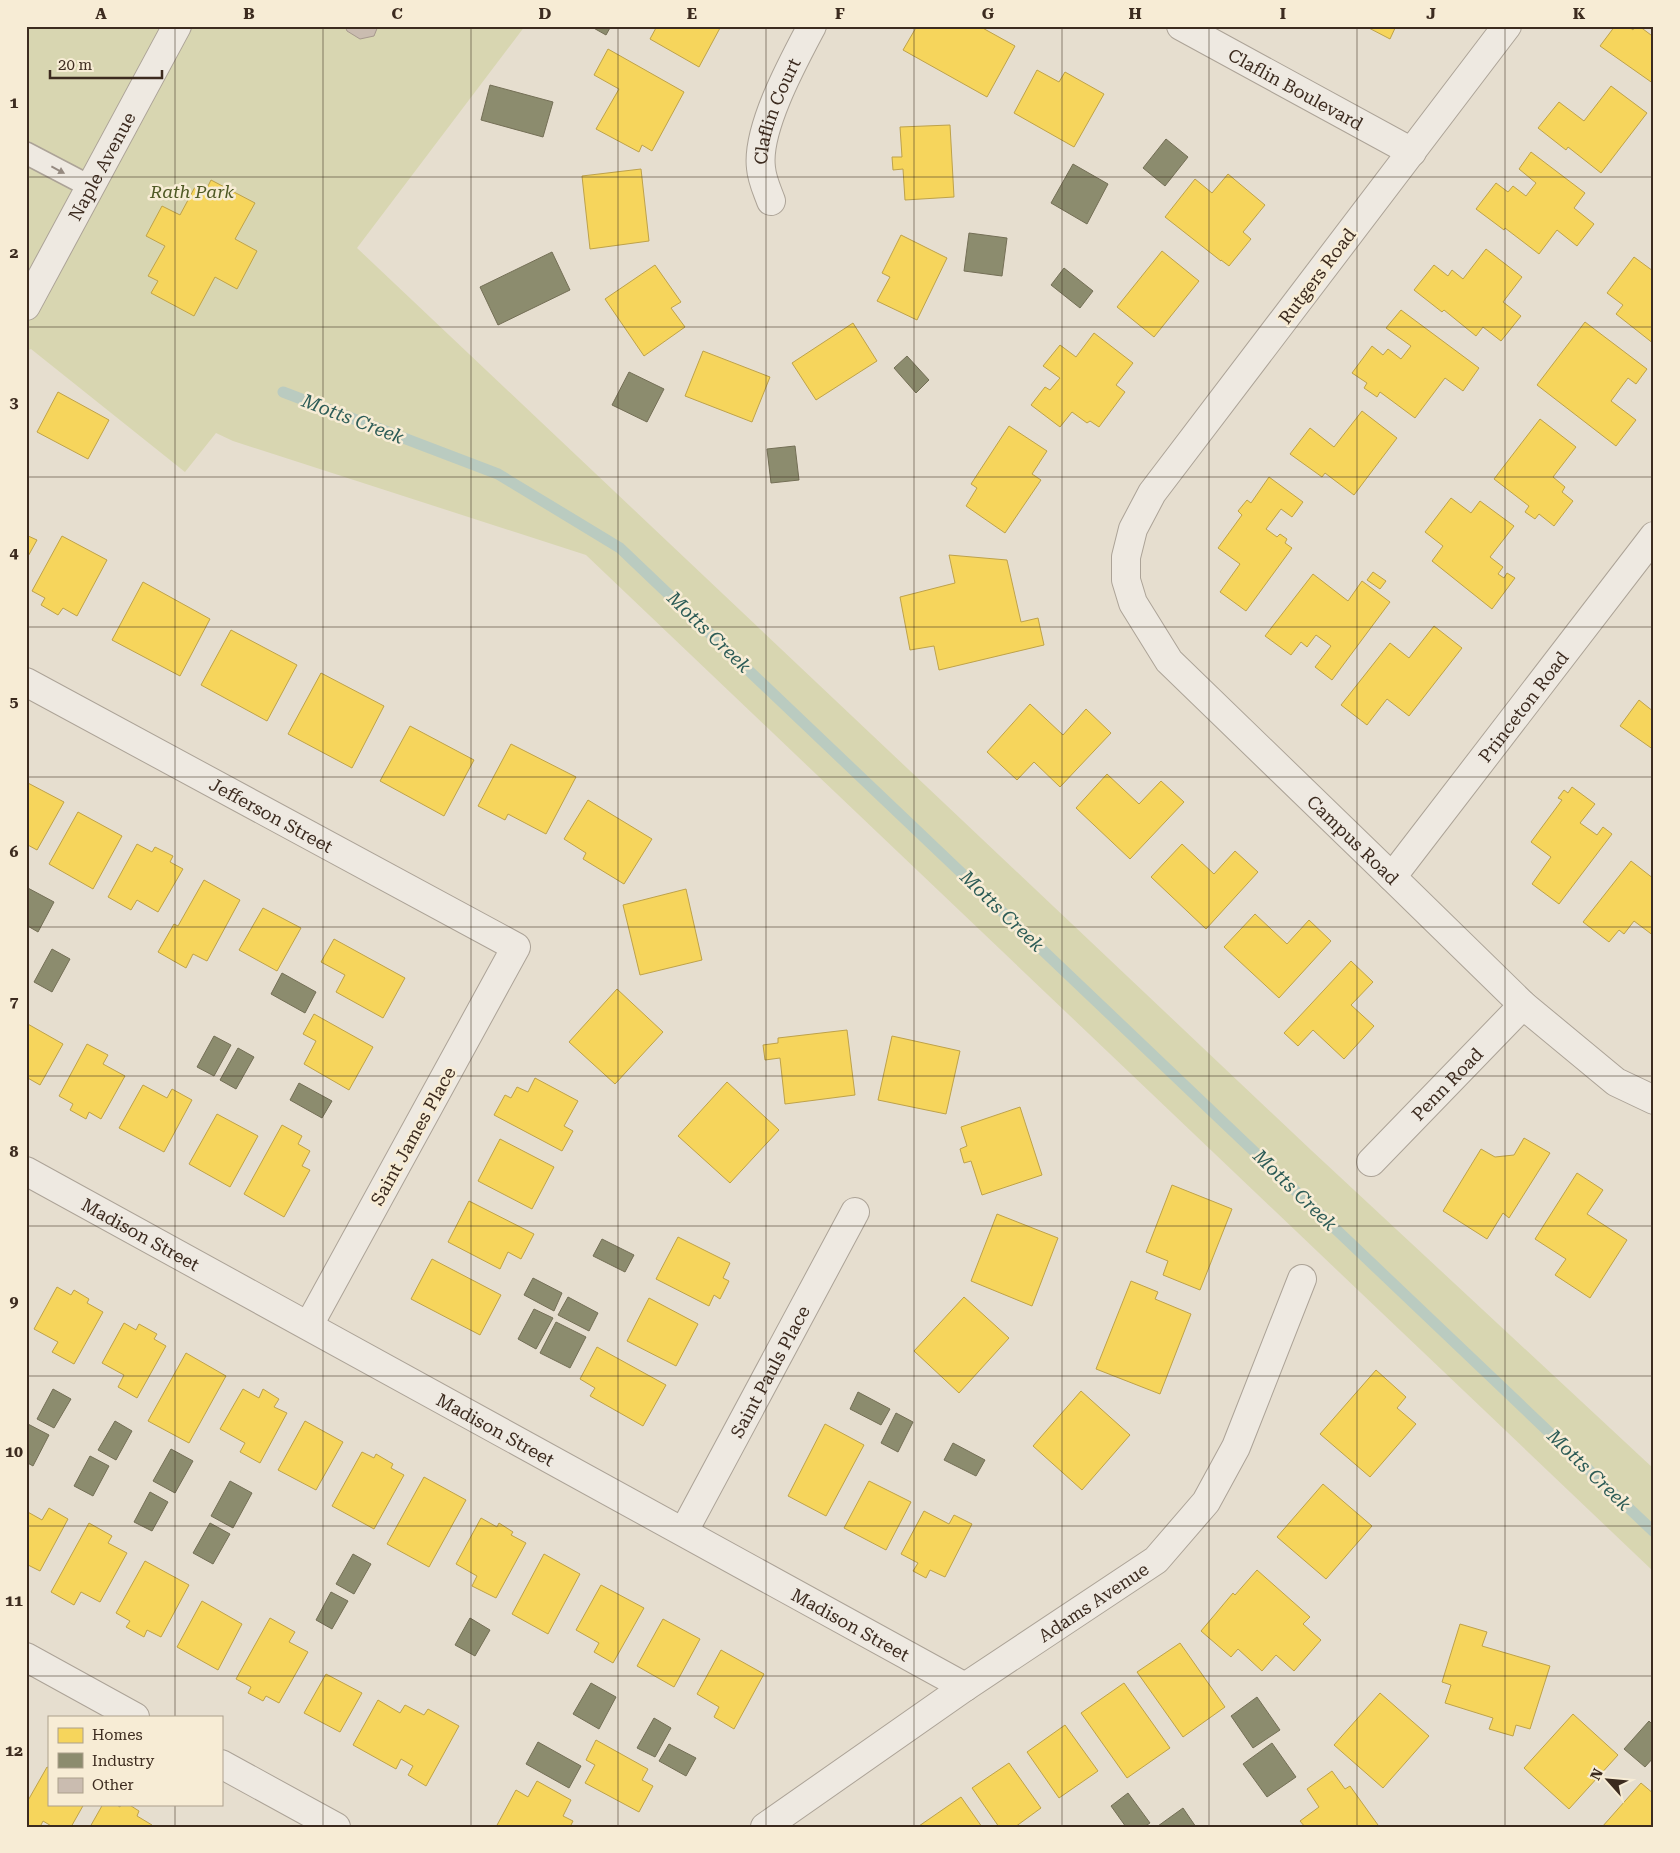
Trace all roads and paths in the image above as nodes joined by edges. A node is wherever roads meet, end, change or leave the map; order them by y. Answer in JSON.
{"nodes":[{"id":1,"x":178,"y":26,"type":"edge"},
{"id":2,"x":812,"y":26,"type":"edge"},
{"id":3,"x":1181,"y":26,"type":"edge"},
{"id":4,"x":1507,"y":26,"type":"edge"},
{"id":5,"x":1412,"y":152,"type":"junction"},
{"id":6,"x":26,"y":153,"type":"edge"},
{"id":7,"x":91,"y":187,"type":"junction"},
{"id":8,"x":771,"y":201,"type":"dead end"},
{"id":9,"x":26,"y":306,"type":"edge"},
{"id":10,"x":1133,"y":529,"type":"joint"},
{"id":11,"x":1654,"y":536,"type":"edge"},
{"id":12,"x":26,"y":682,"type":"edge"},
{"id":13,"x":1392,"y":877,"type":"junction"},
{"id":14,"x":516,"y":947,"type":"joint"},
{"id":15,"x":1523,"y":1005,"type":"junction"},
{"id":16,"x":1654,"y":1100,"type":"edge"},
{"id":17,"x":1371,"y":1162,"type":"dead end"},
{"id":18,"x":26,"y":1171,"type":"edge"},
{"id":19,"x":855,"y":1212,"type":"dead end"},
{"id":20,"x":1302,"y":1278,"type":"dead end"},
{"id":21,"x":309,"y":1326,"type":"junction"},
{"id":22,"x":684,"y":1531,"type":"junction"},
{"id":23,"x":26,"y":1657,"type":"edge"},
{"id":24,"x":966,"y":1687,"type":"junction"},
{"id":25,"x":133,"y":1716,"type":"edge"},
{"id":26,"x":222,"y":1765,"type":"edge"},
{"id":27,"x":778,"y":1823,"type":"edge"},
{"id":28,"x":336,"y":1827,"type":"edge"}],
"edges":[{"from":1,"to":7,"type":"street","name":"Naple Avenue"},
{"from":2,"to":8,"type":"street","name":"Claflin Court"},
{"from":3,"to":5,"type":"street","name":"Claflin Boulevard"},
{"from":4,"to":5,"type":"street","name":"Rutgers Road"},
{"from":5,"to":10,"type":"street","name":"Rutgers Road"},
{"from":6,"to":7,"type":"lane","one_way":true},
{"from":7,"to":9,"type":"street","name":"Naple Avenue"},
{"from":10,"to":13,"type":"street","name":"Campus Road"},
{"from":11,"to":13,"type":"street","name":"Princeton Road"},
{"from":12,"to":14,"type":"street","name":"Jefferson Street"},
{"from":13,"to":15,"type":"street","name":"Campus Road"},
{"from":14,"to":21,"type":"street","name":"Saint James Place"},
{"from":15,"to":16,"type":"street","name":"Campus Road"},
{"from":15,"to":17,"type":"street","name":"Penn Road"},
{"from":18,"to":21,"type":"street","name":"Madison Street"},
{"from":19,"to":22,"type":"street","name":"Saint Pauls Place"},
{"from":20,"to":24,"type":"street","name":"Adams Avenue"},
{"from":21,"to":22,"type":"street","name":"Madison Street"},
{"from":22,"to":24,"type":"street","name":"Madison Street"},
{"from":23,"to":25,"type":"street"},
{"from":24,"to":27,"type":"street","name":"Adams Avenue"},
{"from":26,"to":28,"type":"street"}]}
